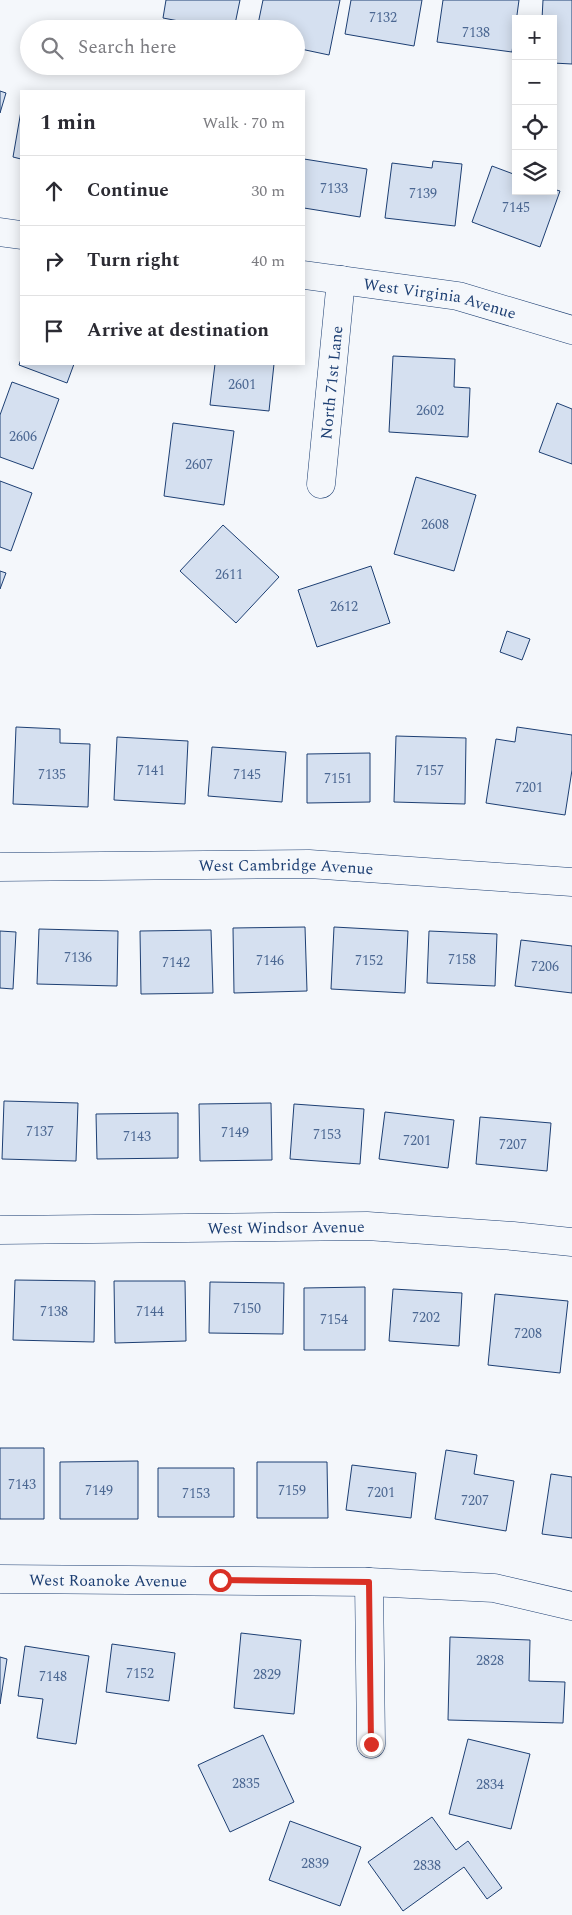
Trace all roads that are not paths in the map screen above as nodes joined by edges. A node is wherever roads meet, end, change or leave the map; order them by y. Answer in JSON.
{"nodes":[{"id":1,"x":0,"y":232,"type":"edge"},
{"id":2,"x":20,"y":235,"type":"edge"},
{"id":3,"x":305,"y":275,"type":"edge"},
{"id":4,"x":341,"y":280,"type":"junction"},
{"id":5,"x":572,"y":330,"type":"edge"},
{"id":6,"x":321,"y":484,"type":"dead end"},
{"id":7,"x":0,"y":867,"type":"edge"},
{"id":8,"x":572,"y":882,"type":"edge"},
{"id":9,"x":0,"y":1230,"type":"edge"},
{"id":10,"x":572,"y":1242,"type":"edge"},
{"id":11,"x":0,"y":1580,"type":"edge"},
{"id":12,"x":369,"y":1582,"type":"junction"},
{"id":13,"x":572,"y":1606,"type":"edge"},
{"id":14,"x":371,"y":1744,"type":"dead end"}],
"edges":[{"from":1,"to":2,"type":"street"},
{"from":3,"to":4,"type":"street","name":"West Virginia Avenue"},
{"from":4,"to":5,"type":"street","name":"West Virginia Avenue"},
{"from":4,"to":6,"type":"street","name":"North 71st Lane"},
{"from":7,"to":8,"type":"street","name":"West Cambridge Avenue"},
{"from":9,"to":10,"type":"street","name":"West Windsor Avenue"},
{"from":11,"to":12,"type":"street","name":"West Roanoke Avenue"},
{"from":12,"to":13,"type":"street","name":"West Roanoke Avenue"},
{"from":12,"to":14,"type":"street"}]}
